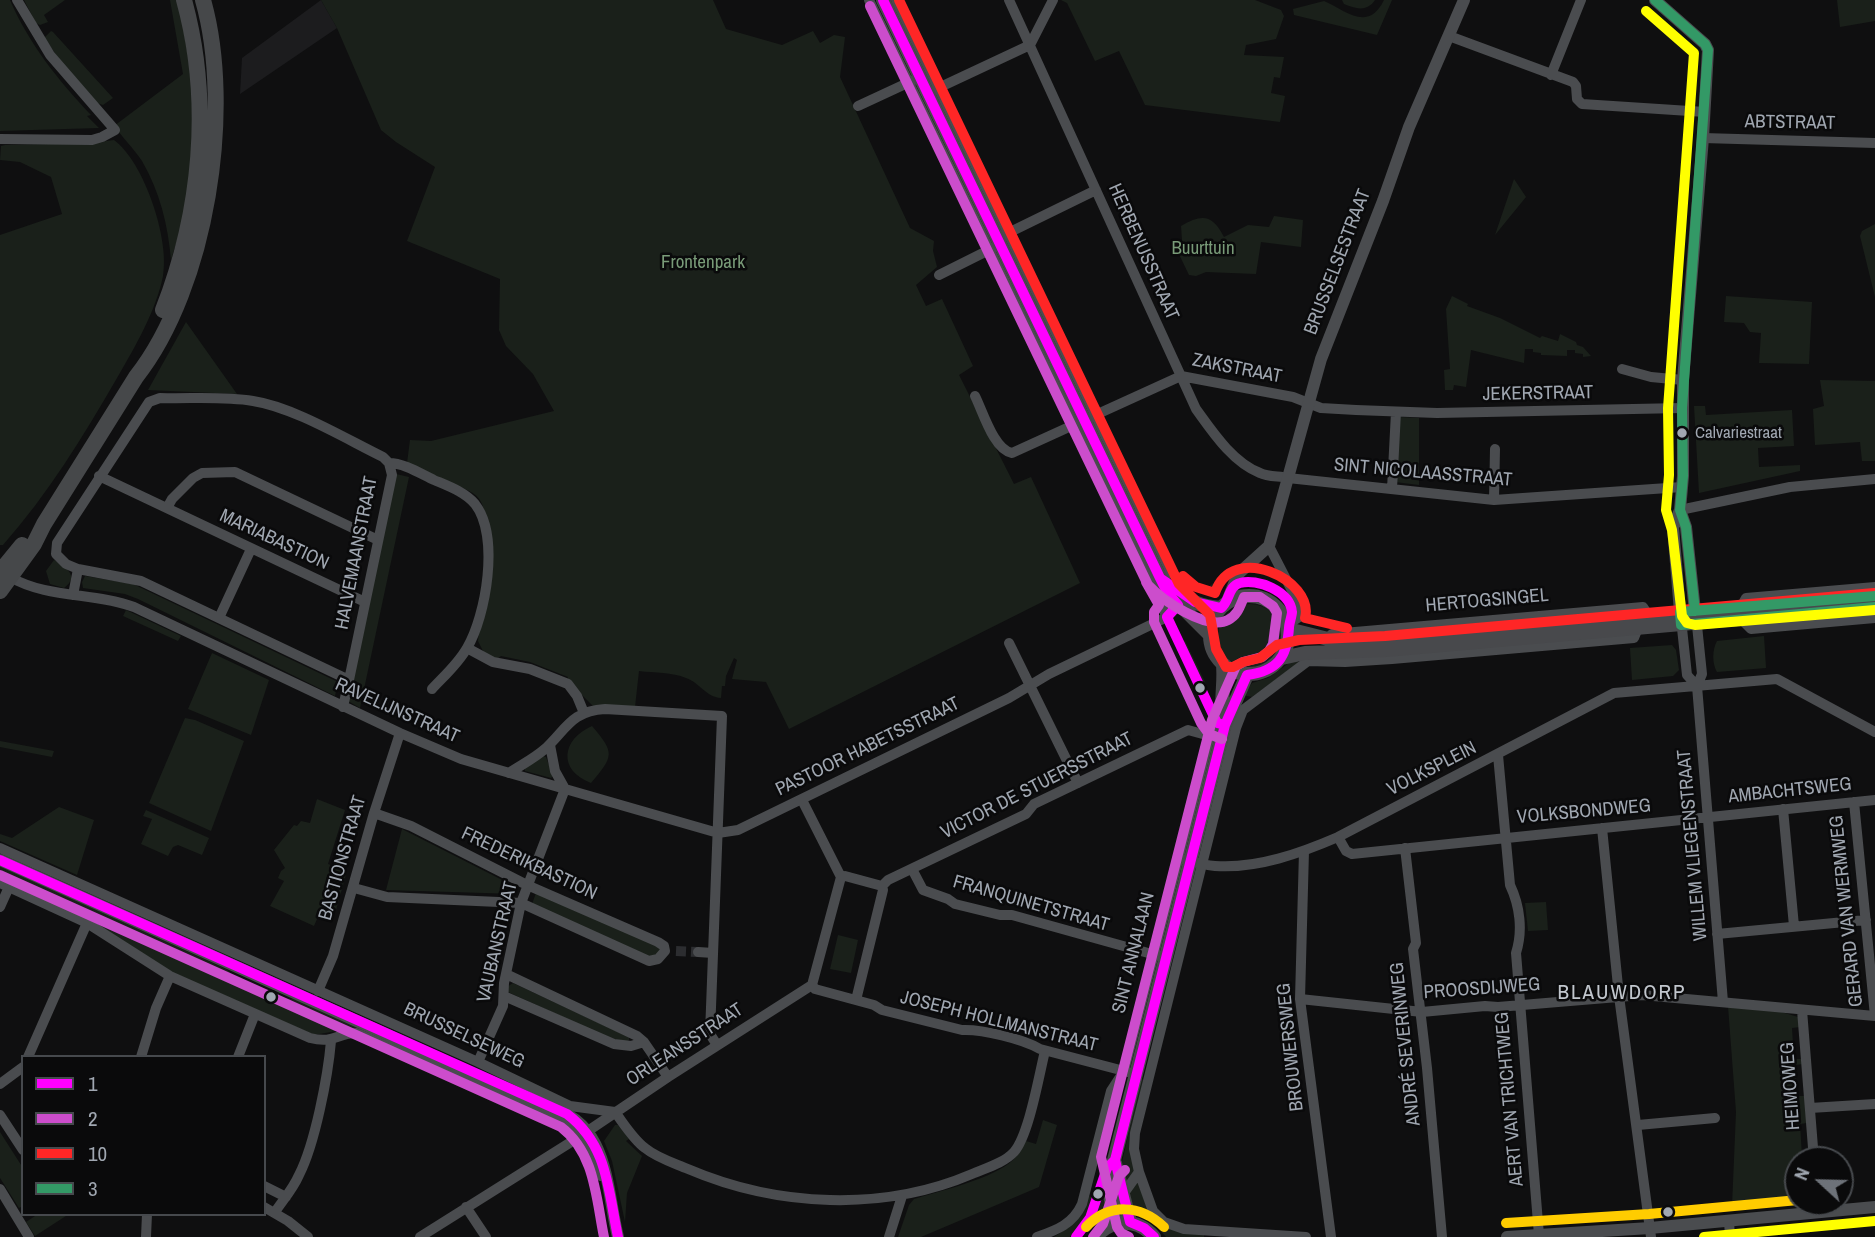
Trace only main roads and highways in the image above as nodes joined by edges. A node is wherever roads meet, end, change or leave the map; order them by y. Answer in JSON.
{"nodes":[{"id":1,"x":184,"y":0,"type":"edge"},
{"id":2,"x":203,"y":0,"type":"edge"},
{"id":3,"x":883,"y":0,"type":"edge"},
{"id":4,"x":136,"y":377,"type":"junction"},
{"id":5,"x":5,"y":575,"type":"edge"},
{"id":6,"x":1160,"y":578,"type":"junction"},
{"id":7,"x":0,"y":591,"type":"edge"},
{"id":8,"x":1875,"y":596,"type":"edge"},
{"id":9,"x":1223,"y":606,"type":"junction"},
{"id":10,"x":1875,"y":607,"type":"edge"},
{"id":11,"x":1742,"y":614,"type":"junction"},
{"id":12,"x":1681,"y":619,"type":"junction"},
{"id":13,"x":1288,"y":627,"type":"junction"},
{"id":14,"x":1210,"y":635,"type":"junction"},
{"id":15,"x":1325,"y":651,"type":"junction"},
{"id":16,"x":1282,"y":658,"type":"junction"},
{"id":17,"x":1223,"y":665,"type":"junction"},
{"id":18,"x":1247,"y":675,"type":"junction"},
{"id":19,"x":1223,"y":734,"type":"junction"},
{"id":20,"x":1115,"y":1160,"type":"junction"},
{"id":21,"x":1122,"y":1223,"type":"junction"},
{"id":22,"x":1096,"y":1237,"type":"edge"},
{"id":23,"x":1154,"y":1237,"type":"edge"}],
"edges":[{"from":1,"to":4,"type":"main road"},
{"from":2,"to":4,"type":"main road"},
{"from":3,"to":6,"type":"main road"},
{"from":4,"to":5,"type":"main road"},
{"from":5,"to":7,"type":"main road"},
{"from":6,"to":9,"type":"main road"},
{"from":6,"to":14,"type":"main road"},
{"from":8,"to":11,"type":"main road","name":"HERTOGSINGEL"},
{"from":9,"to":13,"type":"main road"},
{"from":9,"to":14,"type":"main road"},
{"from":10,"to":11,"type":"main road","name":"HERTOGSINGEL"},
{"from":11,"to":12,"type":"main road","name":"HERTOGSINGEL"},
{"from":12,"to":15,"type":"main road","name":"HERTOGSINGEL"},
{"from":12,"to":15,"type":"main road","name":"HERTOGSINGEL"},
{"from":13,"to":15,"type":"main road","name":"HERTOGSINGEL"},
{"from":13,"to":16,"type":"main road"},
{"from":14,"to":17,"type":"main road"},
{"from":15,"to":16,"type":"main road","name":"HERTOGSINGEL"},
{"from":16,"to":18,"type":"main road"},
{"from":17,"to":18,"type":"main road"},
{"from":17,"to":19,"type":"main road","name":"SINT ANNALAAN"},
{"from":18,"to":19,"type":"main road","name":"SINT ANNALAAN"},
{"from":19,"to":20,"type":"main road","name":"SINT ANNALAAN"},
{"from":20,"to":21,"type":"main road","name":"SINT ANNALAAN"},
{"from":20,"to":21,"type":"main road"},
{"from":21,"to":22,"type":"main road"},
{"from":21,"to":23,"type":"main road"}]}
